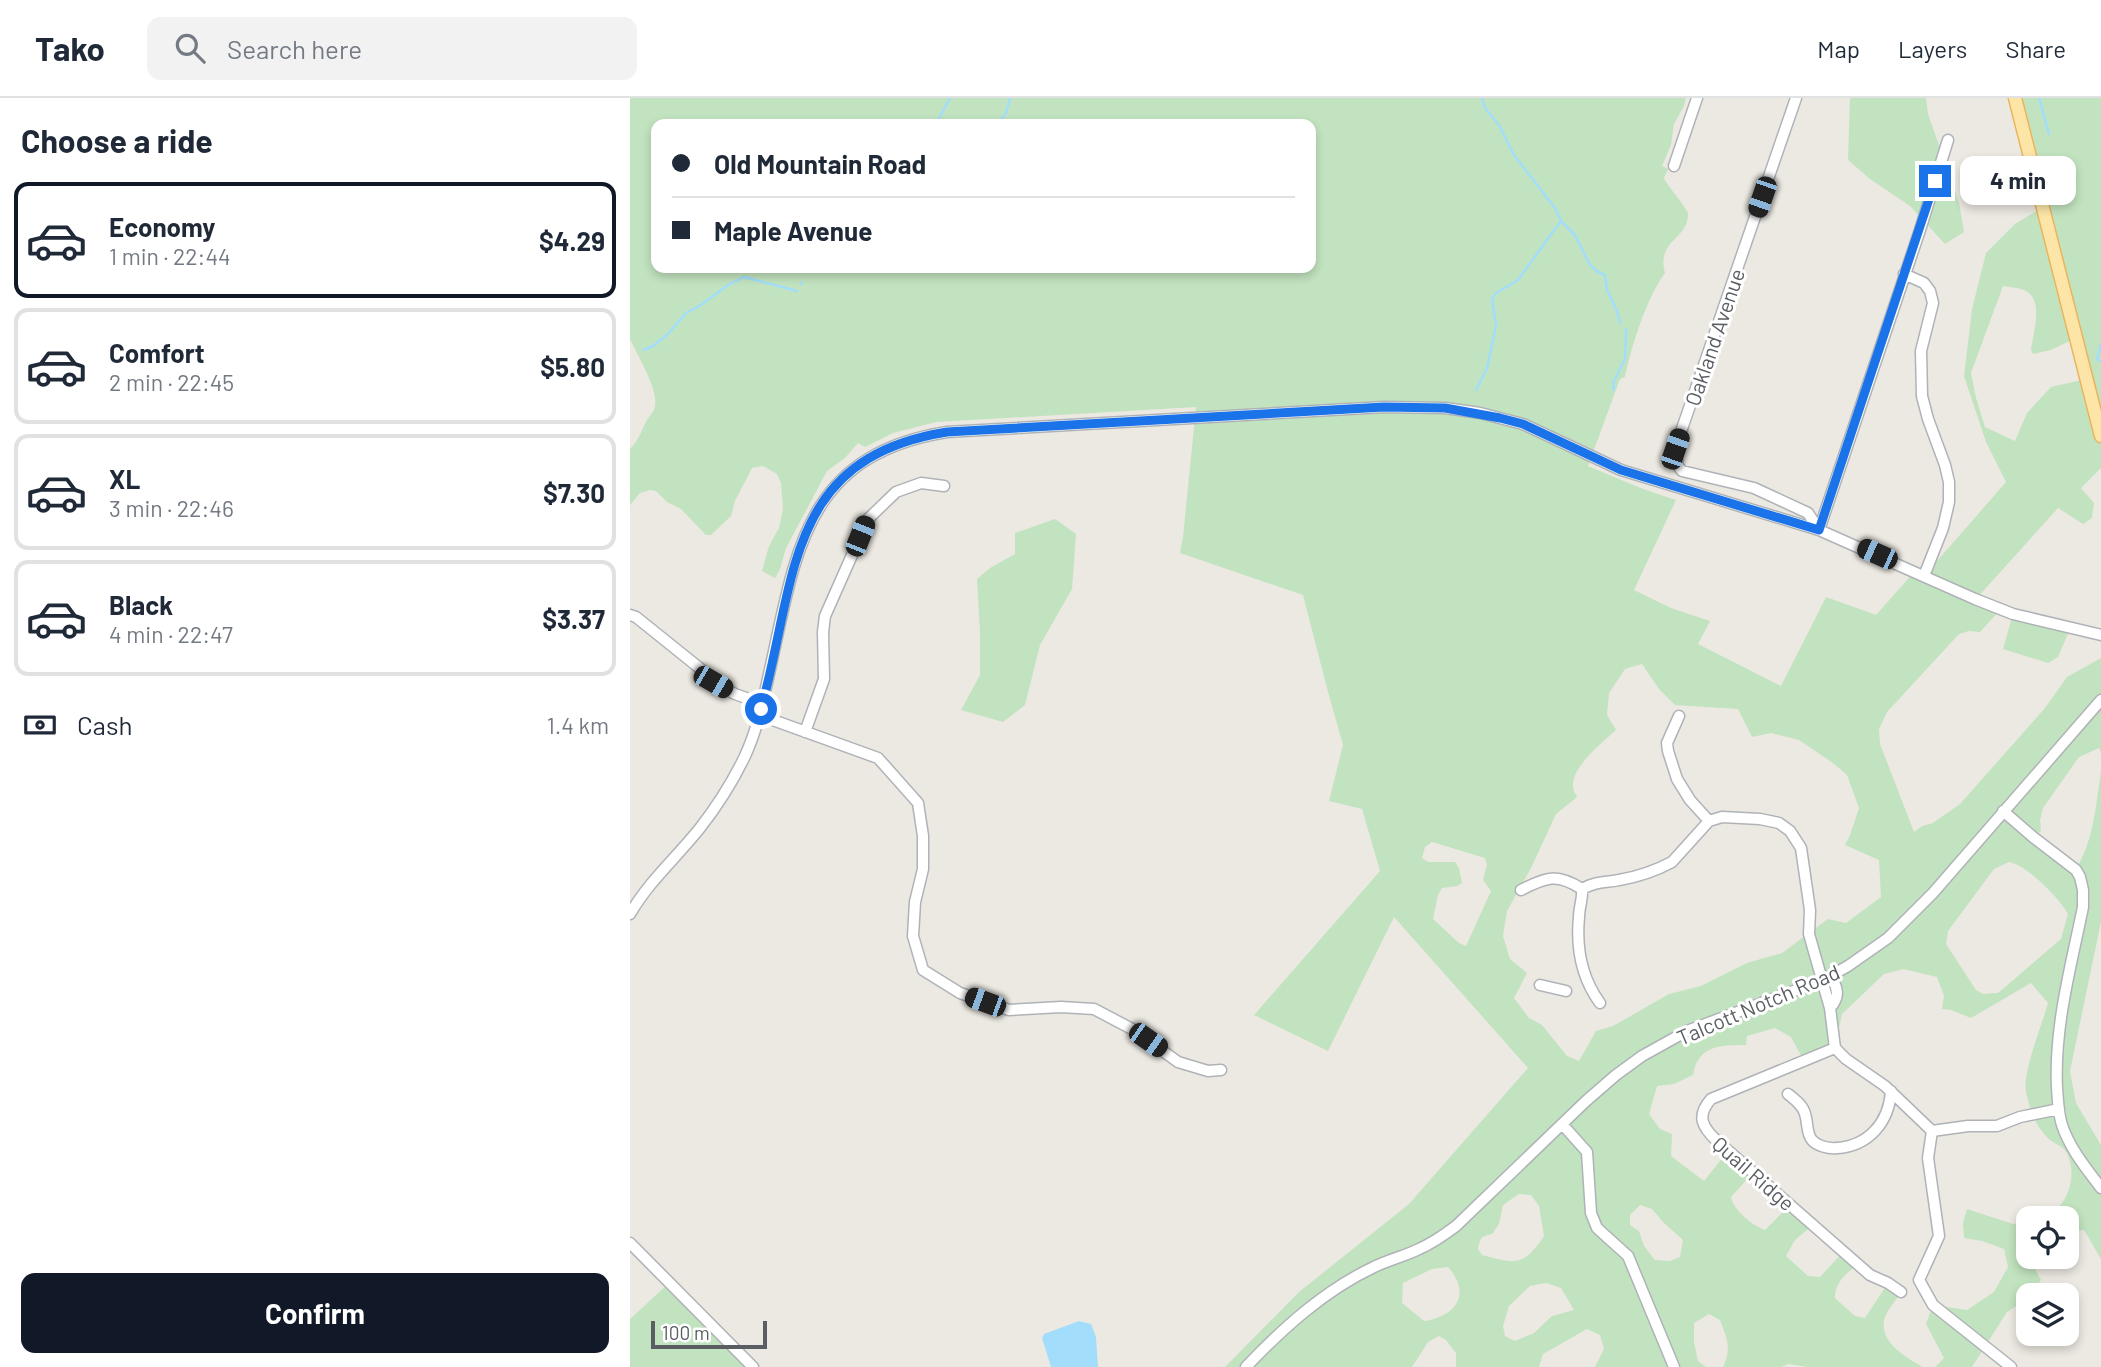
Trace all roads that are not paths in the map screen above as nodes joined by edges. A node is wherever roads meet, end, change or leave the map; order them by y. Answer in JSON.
{"nodes":[{"id":1,"x":1698,"y":98,"type":"edge"},
{"id":2,"x":1796,"y":98,"type":"edge"},
{"id":3,"x":2015,"y":98,"type":"edge"},
{"id":4,"x":1948,"y":140,"type":"dead end"},
{"id":5,"x":1674,"y":166,"type":"dead end"},
{"id":6,"x":1904,"y":274,"type":"junction"},
{"id":7,"x":2101,"y":436,"type":"edge"},
{"id":8,"x":944,"y":486,"type":"dead end"},
{"id":9,"x":1819,"y":530,"type":"junction"},
{"id":10,"x":1924,"y":576,"type":"junction"},
{"id":11,"x":630,"y":615,"type":"edge"},
{"id":12,"x":2101,"y":635,"type":"edge"},
{"id":13,"x":2101,"y":700,"type":"edge"},
{"id":14,"x":761,"y":710,"type":"junction"},
{"id":15,"x":1678,"y":716,"type":"dead end"},
{"id":16,"x":805,"y":732,"type":"junction"},
{"id":17,"x":2003,"y":811,"type":"junction"},
{"id":18,"x":1709,"y":821,"type":"junction"},
{"id":19,"x":1582,"y":889,"type":"junction"},
{"id":20,"x":1521,"y":890,"type":"dead end"},
{"id":21,"x":630,"y":914,"type":"edge"},
{"id":22,"x":1827,"y":977,"type":"junction"},
{"id":23,"x":1540,"y":985,"type":"dead end"},
{"id":24,"x":1566,"y":991,"type":"dead end"},
{"id":25,"x":1600,"y":1003,"type":"dead end"},
{"id":26,"x":1835,"y":1048,"type":"junction"},
{"id":27,"x":1221,"y":1070,"type":"dead end"},
{"id":28,"x":1891,"y":1091,"type":"junction"},
{"id":29,"x":1788,"y":1094,"type":"dead end"},
{"id":30,"x":1904,"y":1103,"type":"junction"},
{"id":31,"x":2059,"y":1109,"type":"junction"},
{"id":32,"x":1887,"y":1112,"type":"junction"},
{"id":33,"x":1562,"y":1124,"type":"junction"},
{"id":34,"x":1932,"y":1132,"type":"junction"},
{"id":35,"x":2101,"y":1188,"type":"edge"},
{"id":36,"x":630,"y":1243,"type":"edge"},
{"id":37,"x":1901,"y":1292,"type":"dead end"},
{"id":38,"x":751,"y":1366,"type":"edge"},
{"id":39,"x":1247,"y":1367,"type":"edge"},
{"id":40,"x":1674,"y":1367,"type":"edge"},
{"id":41,"x":2011,"y":1367,"type":"edge"}],
"edges":[{"from":1,"to":5,"type":"street"},
{"from":2,"to":9,"type":"street","name":"Oakland Avenue"},
{"from":3,"to":7,"type":"main road"},
{"from":4,"to":6,"type":"street"},
{"from":6,"to":9,"type":"street"},
{"from":6,"to":10,"type":"street"},
{"from":8,"to":16,"type":"street"},
{"from":9,"to":10,"type":"street"},
{"from":9,"to":14,"type":"street"},
{"from":10,"to":12,"type":"street"},
{"from":11,"to":14,"type":"street"},
{"from":13,"to":17,"type":"street","name":"Talcott Notch Road"},
{"from":14,"to":16,"type":"street"},
{"from":14,"to":21,"type":"street"},
{"from":15,"to":18,"type":"street"},
{"from":16,"to":27,"type":"street"},
{"from":17,"to":22,"type":"street","name":"Talcott Notch Road"},
{"from":17,"to":31,"type":"street"},
{"from":18,"to":19,"type":"street"},
{"from":18,"to":22,"type":"street"},
{"from":19,"to":20,"type":"street"},
{"from":19,"to":25,"type":"street"},
{"from":22,"to":26,"type":"street"},
{"from":22,"to":33,"type":"street","name":"Talcott Notch Road"},
{"from":23,"to":24,"type":"street"},
{"from":26,"to":28,"type":"street"},
{"from":26,"to":37,"type":"street","name":"Quail Ridge"},
{"from":28,"to":30,"type":"street"},
{"from":28,"to":32,"type":"street"},
{"from":29,"to":32,"type":"street"},
{"from":30,"to":32,"type":"street"},
{"from":30,"to":34,"type":"street"},
{"from":31,"to":34,"type":"street"},
{"from":31,"to":35,"type":"street"},
{"from":33,"to":39,"type":"street","name":"Talcott Notch Road"},
{"from":33,"to":40,"type":"street"},
{"from":34,"to":41,"type":"street"},
{"from":36,"to":38,"type":"street"}]}
